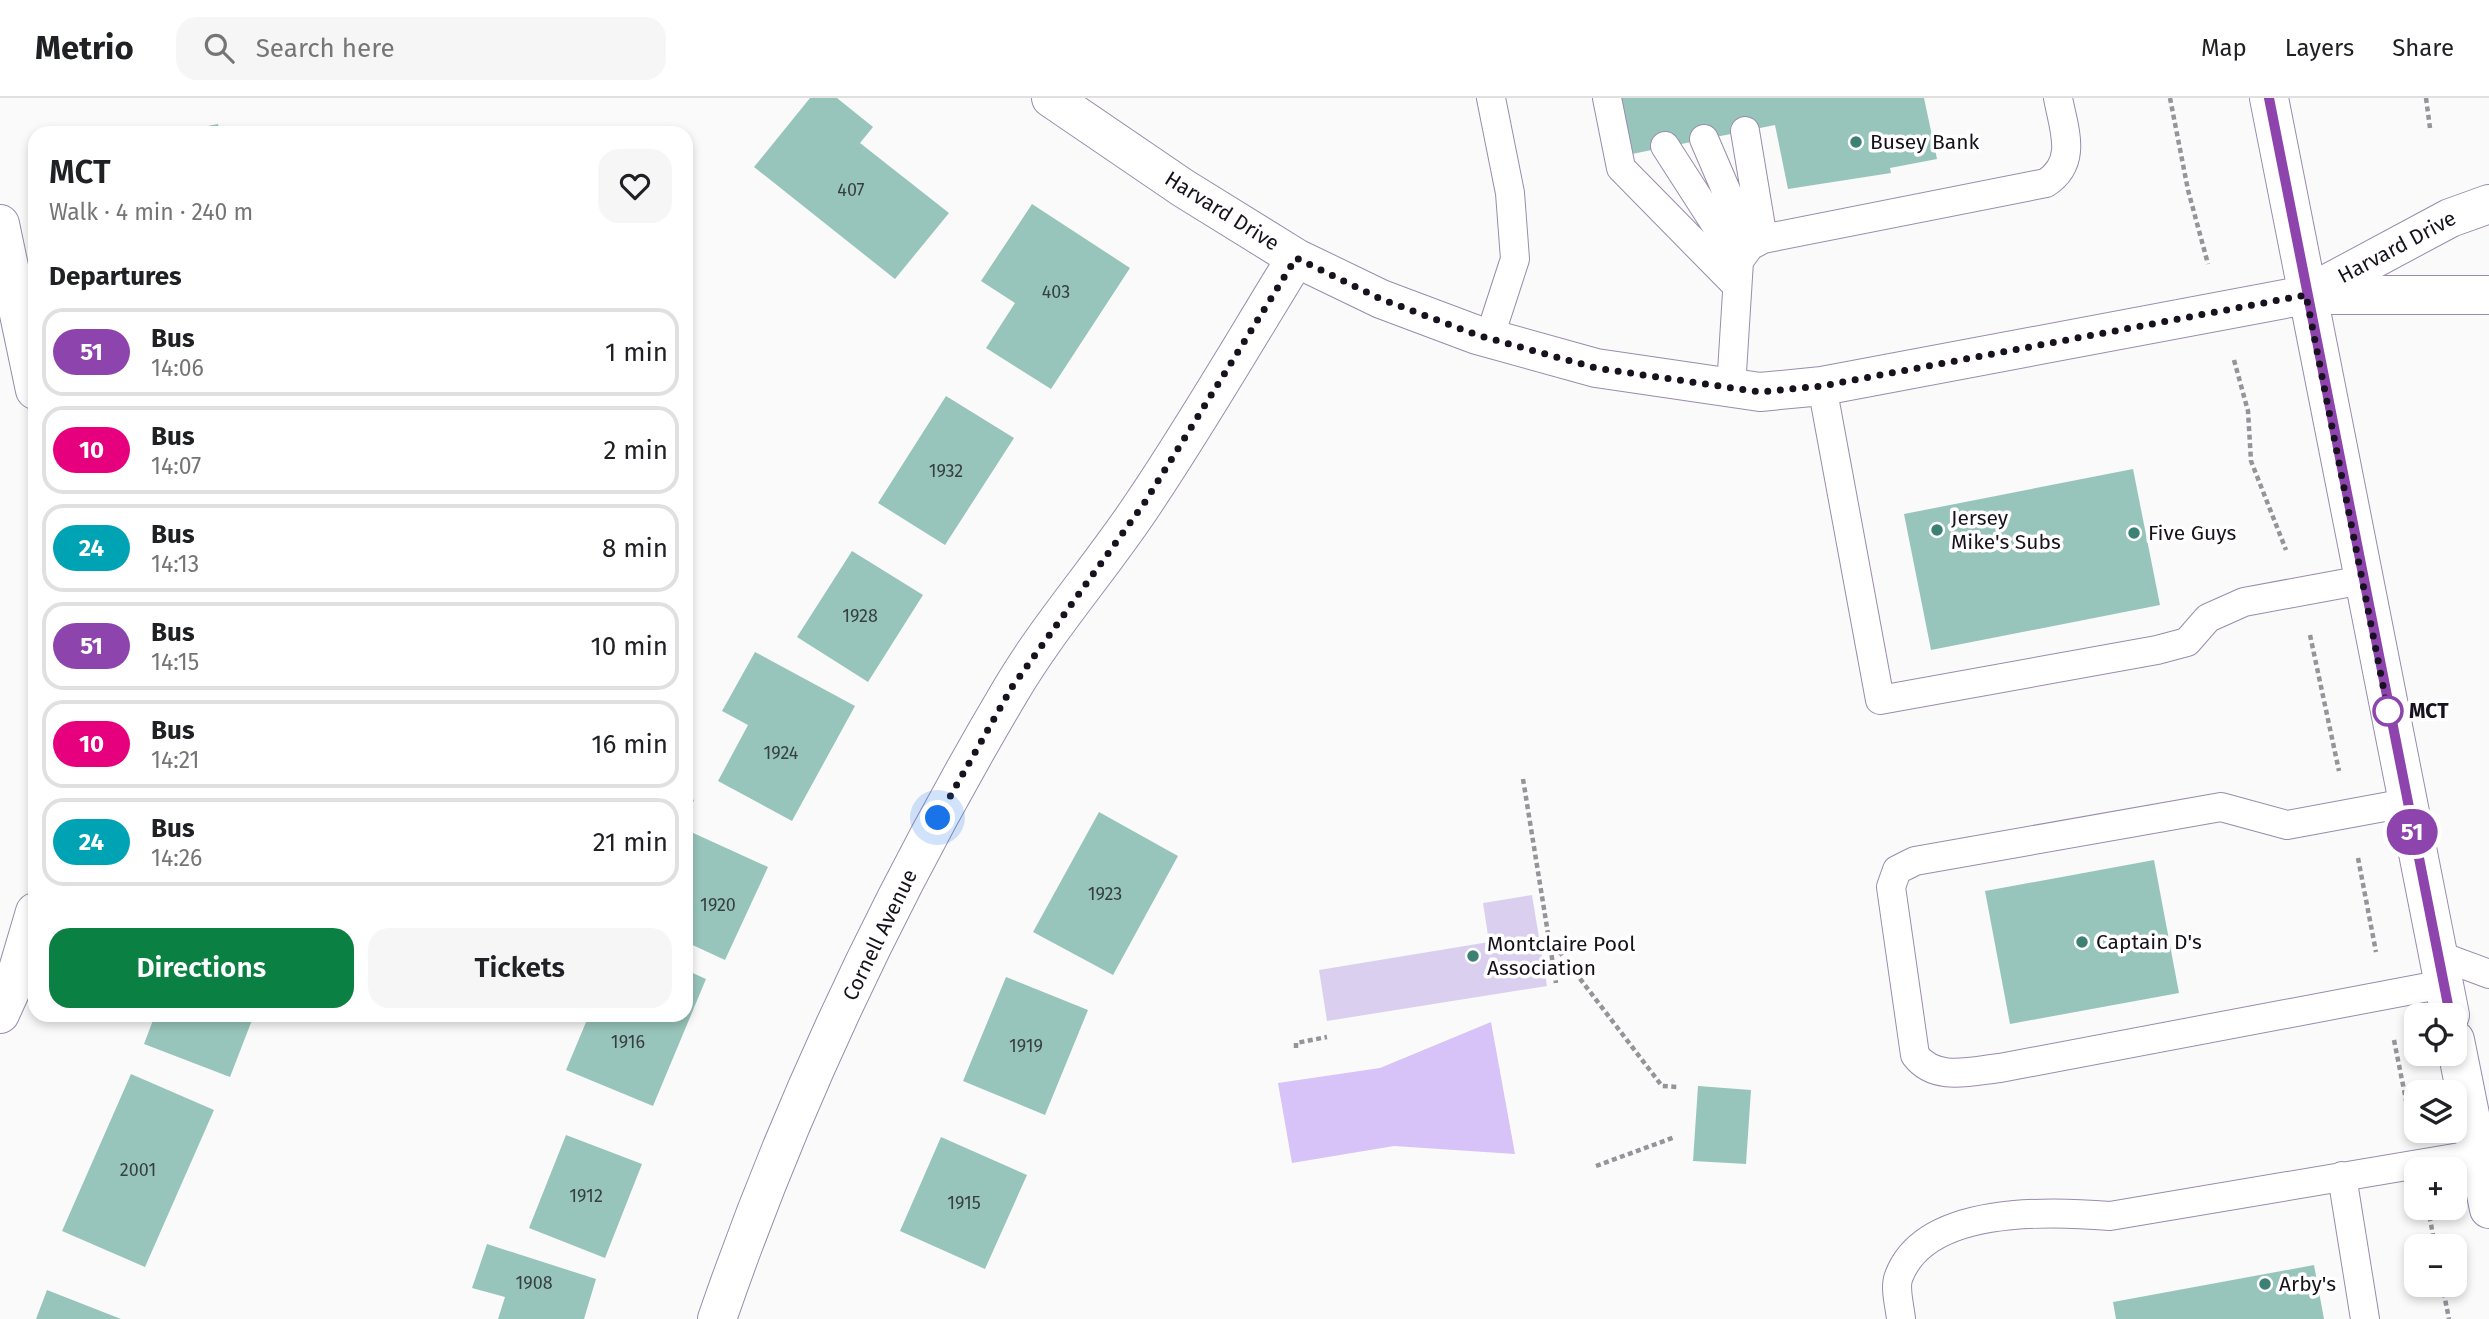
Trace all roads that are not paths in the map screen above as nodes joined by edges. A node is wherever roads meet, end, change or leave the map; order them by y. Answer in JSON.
{"nodes":[{"id":1,"x":1051,"y":98,"type":"edge"},
{"id":2,"x":1491,"y":98,"type":"edge"},
{"id":3,"x":1607,"y":98,"type":"edge"},
{"id":4,"x":2058,"y":98,"type":"edge"},
{"id":5,"x":2269,"y":98,"type":"edge"},
{"id":6,"x":1745,"y":131,"type":"dead end"},
{"id":7,"x":1704,"y":139,"type":"dead end"},
{"id":8,"x":1665,"y":146,"type":"dead end"},
{"id":9,"x":2489,"y":204,"type":"edge"},
{"id":10,"x":0,"y":224,"type":"edge"},
{"id":11,"x":1296,"y":258,"type":"junction"},
{"id":12,"x":1747,"y":258,"type":"junction"},
{"id":13,"x":2306,"y":295,"type":"junction"},
{"id":14,"x":2489,"y":295,"type":"edge"},
{"id":15,"x":1489,"y":339,"type":"junction"},
{"id":16,"x":28,"y":357,"type":"edge"},
{"id":17,"x":1822,"y":386,"type":"junction"},
{"id":18,"x":1731,"y":388,"type":"junction"},
{"id":19,"x":2363,"y":580,"type":"junction"},
{"id":20,"x":2406,"y":803,"type":"junction"},
{"id":21,"x":28,"y":936,"type":"edge"},
{"id":22,"x":2489,"y":974,"type":"edge"},
{"id":23,"x":2444,"y":985,"type":"edge"},
{"id":24,"x":0,"y":1014,"type":"edge"},
{"id":25,"x":2460,"y":1066,"type":"edge"},
{"id":26,"x":2478,"y":1154,"type":"junction"},
{"id":27,"x":2342,"y":1176,"type":"junction"},
{"id":28,"x":2489,"y":1209,"type":"edge"},
{"id":29,"x":717,"y":1319,"type":"edge"},
{"id":30,"x":1901,"y":1319,"type":"edge"},
{"id":31,"x":2365,"y":1319,"type":"edge"}],
"edges":[{"from":1,"to":11,"type":"street","name":"Harvard Drive"},
{"from":2,"to":15,"type":"lane"},
{"from":3,"to":12,"type":"lane"},
{"from":4,"to":12,"type":"lane"},
{"from":5,"to":13,"type":"street"},
{"from":6,"to":12,"type":"lane"},
{"from":7,"to":12,"type":"lane"},
{"from":8,"to":12,"type":"lane"},
{"from":9,"to":13,"type":"street","name":"Harvard Drive"},
{"from":10,"to":16,"type":"street"},
{"from":11,"to":15,"type":"street","name":"Harvard Drive"},
{"from":11,"to":29,"type":"street","name":"Cornell Avenue"},
{"from":12,"to":18,"type":"lane"},
{"from":13,"to":14,"type":"street","name":"Harvard Drive"},
{"from":13,"to":17,"type":"street","name":"Harvard Drive"},
{"from":13,"to":19,"type":"street"},
{"from":15,"to":18,"type":"street","name":"Harvard Drive"},
{"from":17,"to":18,"type":"street","name":"Harvard Drive"},
{"from":17,"to":19,"type":"lane"},
{"from":19,"to":20,"type":"street"},
{"from":20,"to":23,"type":"street"},
{"from":20,"to":23,"type":"lane"},
{"from":21,"to":24,"type":"street"},
{"from":22,"to":23,"type":"lane"},
{"from":25,"to":26,"type":"street"},
{"from":26,"to":27,"type":"lane"},
{"from":26,"to":28,"type":"street"},
{"from":27,"to":30,"type":"lane"},
{"from":27,"to":31,"type":"lane"}]}
